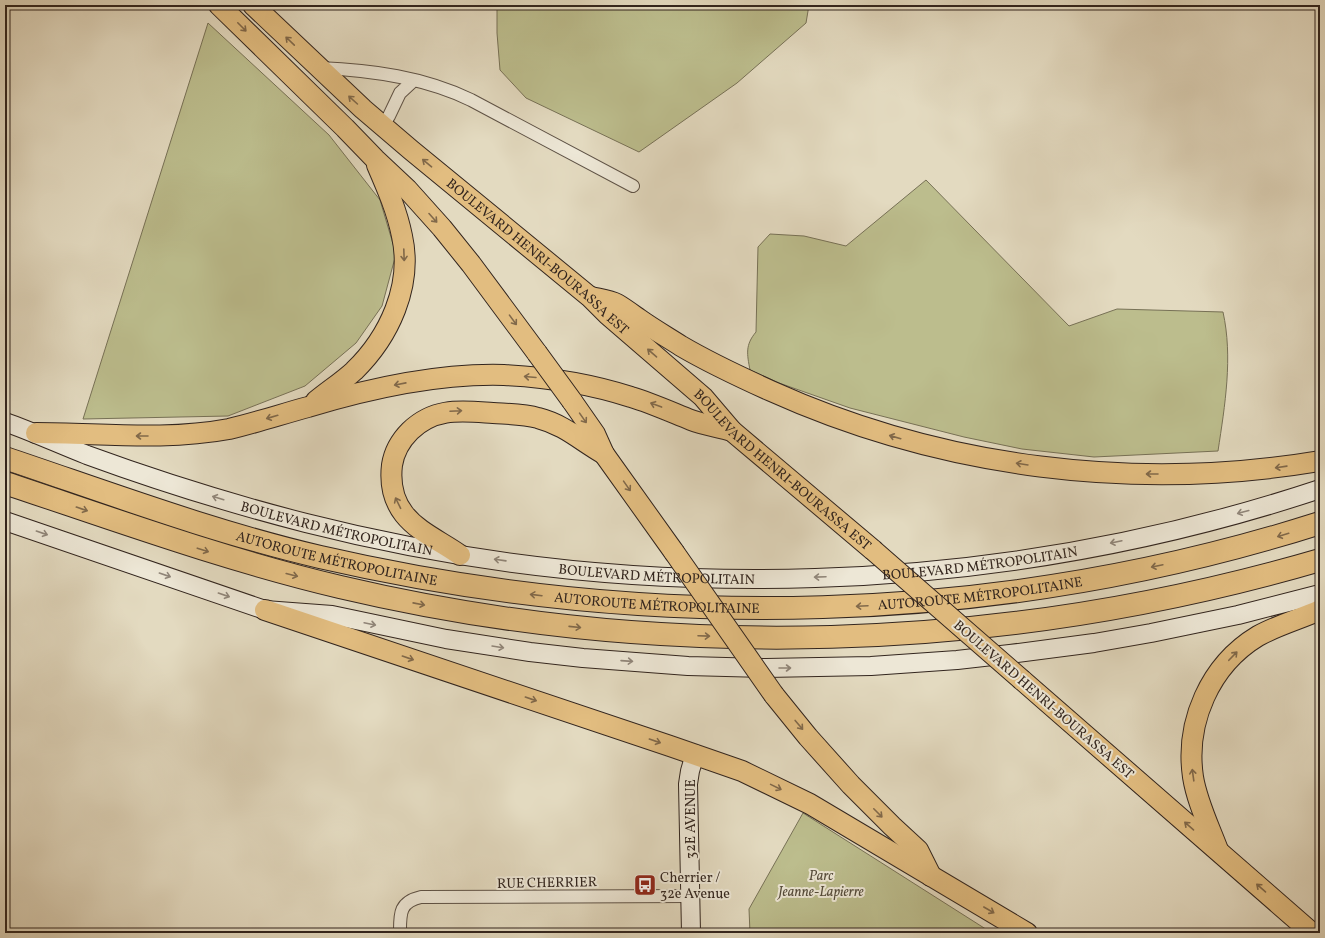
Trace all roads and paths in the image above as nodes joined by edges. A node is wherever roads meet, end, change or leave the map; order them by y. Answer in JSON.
{"nodes":[{"id":1,"x":219,"y":5,"type":"edge"},
{"id":2,"x":253,"y":5,"type":"edge"},
{"id":3,"x":318,"y":68,"type":"junction"},
{"id":4,"x":414,"y":80,"type":"junction"},
{"id":5,"x":382,"y":126,"type":"junction"},
{"id":6,"x":345,"y":128,"type":"junction"},
{"id":7,"x":375,"y":159,"type":"junction"},
{"id":8,"x":633,"y":186,"type":"dead end"},
{"id":9,"x":590,"y":297,"type":"junction"},
{"id":10,"x":309,"y":406,"type":"junction"},
{"id":11,"x":5,"y":422,"type":"edge"},
{"id":12,"x":732,"y":430,"type":"junction"},
{"id":13,"x":36,"y":433,"type":"junction"},
{"id":14,"x":604,"y":454,"type":"junction"},
{"id":15,"x":5,"y":458,"type":"edge"},
{"id":16,"x":1320,"y":461,"type":"edge"},
{"id":17,"x":5,"y":483,"type":"edge"},
{"id":18,"x":1320,"y":489,"type":"edge"},
{"id":19,"x":5,"y":521,"type":"edge"},
{"id":20,"x":1320,"y":523,"type":"edge"},
{"id":21,"x":460,"y":554,"type":"junction"},
{"id":22,"x":1320,"y":560,"type":"edge"},
{"id":23,"x":1320,"y":594,"type":"edge"},
{"id":24,"x":265,"y":610,"type":"junction"},
{"id":25,"x":1320,"y":610,"type":"edge"},
{"id":26,"x":695,"y":754,"type":"junction"},
{"id":27,"x":1219,"y":851,"type":"junction"},
{"id":28,"x":931,"y":876,"type":"junction"},
{"id":29,"x":691,"y":896,"type":"junction"},
{"id":30,"x":400,"y":933,"type":"edge"},
{"id":31,"x":691,"y":933,"type":"edge"},
{"id":32,"x":1027,"y":933,"type":"edge"},
{"id":33,"x":1312,"y":933,"type":"edge"}],
"edges":[{"from":1,"to":6,"type":"main road","one_way":true},
{"from":3,"to":2,"type":"main road","name":"BOULEVARD HENRI-BOURASSA EST","one_way":true},
{"from":3,"to":4,"type":"street"},
{"from":5,"to":3,"type":"main road","name":"BOULEVARD HENRI-BOURASSA EST","one_way":true},
{"from":4,"to":5,"type":"street"},
{"from":4,"to":8,"type":"street"},
{"from":5,"to":6,"type":"main road"},
{"from":9,"to":5,"type":"main road","name":"BOULEVARD HENRI-BOURASSA EST","one_way":true},
{"from":6,"to":7,"type":"main road"},
{"from":7,"to":10,"type":"main road","one_way":true},
{"from":7,"to":14,"type":"main road","one_way":true,"bridge":true},
{"from":12,"to":9,"type":"main road","name":"BOULEVARD HENRI-BOURASSA EST","one_way":true},
{"from":16,"to":9,"type":"main road","one_way":true},
{"from":12,"to":10,"type":"main road","one_way":true},
{"from":10,"to":13,"type":"main road","one_way":true},
{"from":11,"to":13,"type":"main road","name":"BOULEVARD MÉTROPOLITAIN"},
{"from":27,"to":12,"type":"main road","name":"BOULEVARD HENRI-BOURASSA EST","one_way":true,"bridge":true},
{"from":21,"to":13,"type":"main road","name":"BOULEVARD MÉTROPOLITAIN","one_way":true},
{"from":21,"to":14,"type":"main road","one_way":true},
{"from":14,"to":28,"type":"main road","one_way":true,"bridge":true},
{"from":20,"to":15,"type":"highway","name":"AUTOROUTE MÉTROPOLITAINE","one_way":true},
{"from":17,"to":22,"type":"highway","name":"AUTOROUTE MÉTROPOLITAINE","one_way":true},
{"from":18,"to":21,"type":"main road","name":"BOULEVARD MÉTROPOLITAIN","one_way":true},
{"from":19,"to":24,"type":"main road","one_way":true},
{"from":24,"to":23,"type":"main road","one_way":true},
{"from":24,"to":26,"type":"main road","one_way":true},
{"from":27,"to":25,"type":"main road","one_way":true},
{"from":26,"to":28,"type":"main road","one_way":true},
{"from":26,"to":29,"type":"main road","name":"32E AVENUE"},
{"from":33,"to":27,"type":"main road","name":"BOULEVARD HENRI-BOURASSA EST","one_way":true},
{"from":28,"to":32,"type":"main road","one_way":true},
{"from":29,"to":30,"type":"street","name":"RUE CHERRIER"},
{"from":29,"to":31,"type":"main road","name":"32E AVENUE"}]}
